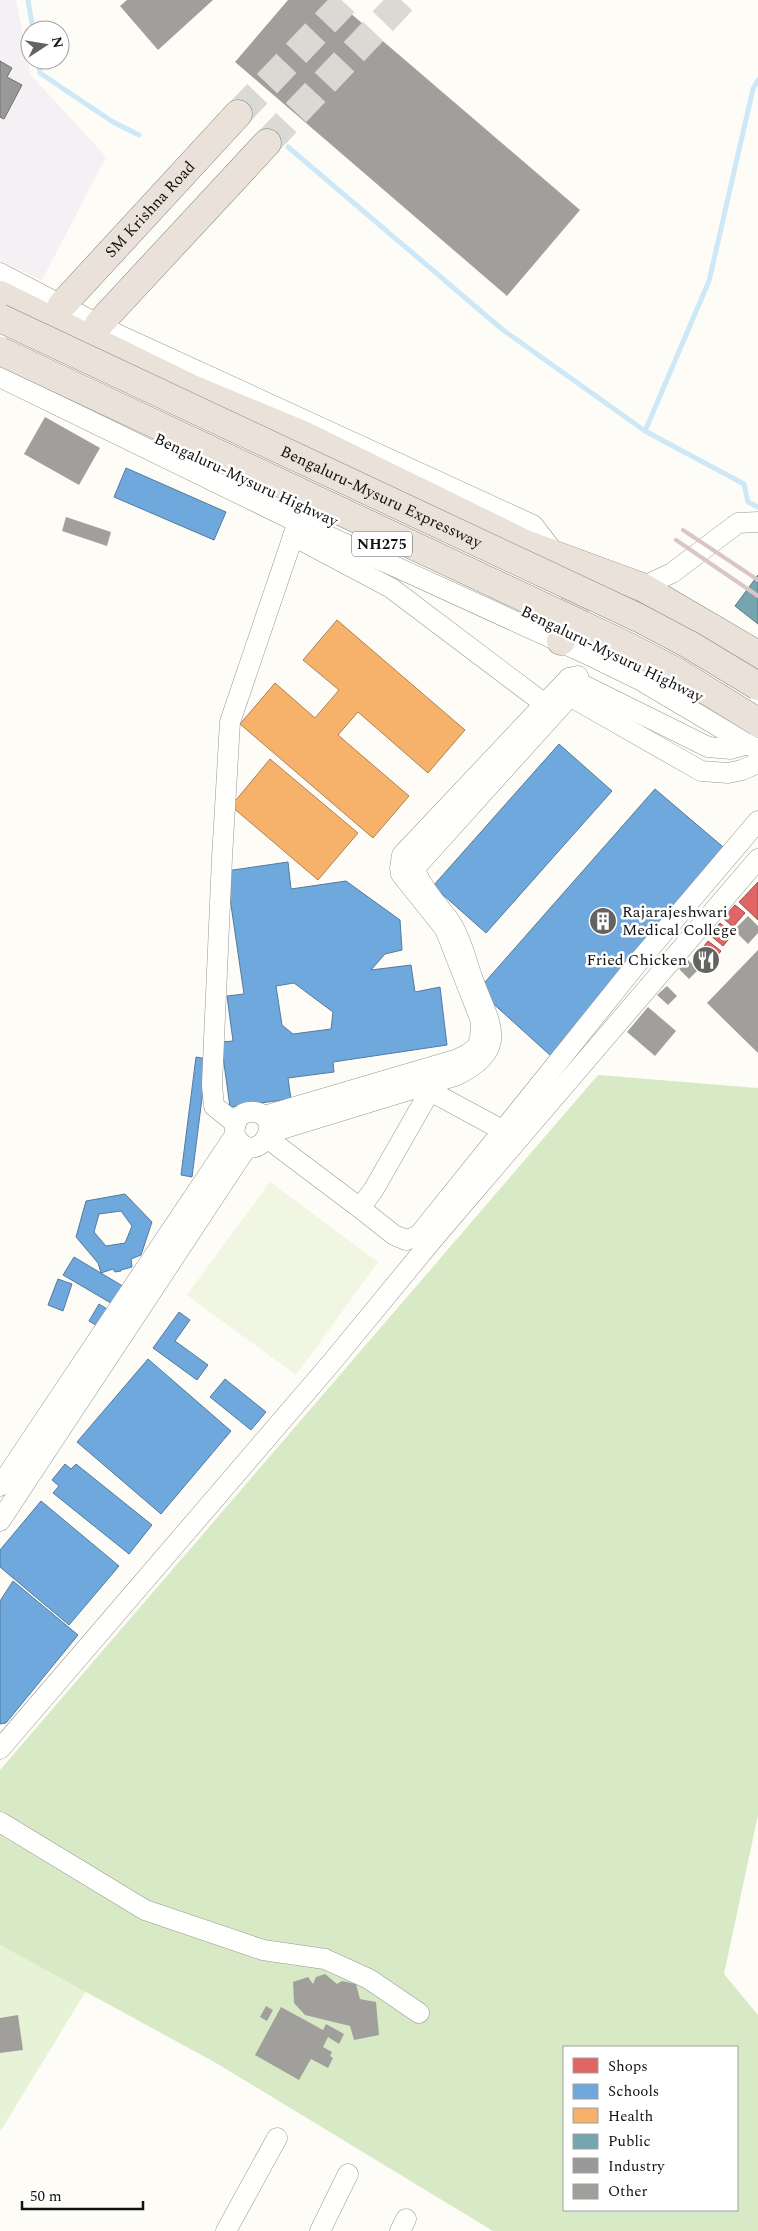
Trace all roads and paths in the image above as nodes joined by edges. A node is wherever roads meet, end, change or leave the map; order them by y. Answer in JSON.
{"nodes":[{"id":1,"x":238,"y":114,"type":"tunnel mouth"},
{"id":2,"x":267,"y":143,"type":"tunnel mouth"},
{"id":3,"x":0,"y":273,"type":"edge"},
{"id":4,"x":0,"y":295,"type":"edge"},
{"id":5,"x":62,"y":305,"type":"junction"},
{"id":6,"x":0,"y":318,"type":"edge"},
{"id":7,"x":99,"y":324,"type":"junction"},
{"id":8,"x":0,"y":351,"type":"edge"},
{"id":9,"x":0,"y":363,"type":"edge"},
{"id":10,"x":0,"y":377,"type":"edge"},
{"id":11,"x":758,"y":522,"type":"edge"},
{"id":12,"x":296,"y":529,"type":"junction"},
{"id":13,"x":556,"y":555,"type":"junction"},
{"id":14,"x":590,"y":568,"type":"junction"},
{"id":15,"x":642,"y":587,"type":"junction"},
{"id":16,"x":563,"y":635,"type":"junction"},
{"id":17,"x":758,"y":655,"type":"edge"},
{"id":18,"x":758,"y":686,"type":"edge"},
{"id":19,"x":569,"y":687,"type":"junction"},
{"id":20,"x":550,"y":708,"type":"junction"},
{"id":21,"x":755,"y":737,"type":"edge"},
{"id":22,"x":758,"y":763,"type":"edge"},
{"id":23,"x":758,"y":821,"type":"edge"},
{"id":24,"x":758,"y":858,"type":"edge"},
{"id":25,"x":434,"y":1079,"type":"junction"},
{"id":26,"x":267,"y":1129,"type":"junction"},
{"id":27,"x":504,"y":1131,"type":"junction"},
{"id":28,"x":239,"y":1135,"type":"junction"},
{"id":29,"x":360,"y":1208,"type":"junction"},
{"id":30,"x":5,"y":1490,"type":"edge"},
{"id":31,"x":0,"y":1521,"type":"edge"},
{"id":32,"x":0,"y":1749,"type":"edge"},
{"id":33,"x":0,"y":1822,"type":"edge"},
{"id":34,"x":420,"y":2014,"type":"dead end"},
{"id":35,"x":277,"y":2138,"type":"dead end"},
{"id":36,"x":348,"y":2174,"type":"dead end"},
{"id":37,"x":226,"y":2231,"type":"edge"},
{"id":38,"x":320,"y":2231,"type":"edge"}],
"edges":[{"from":1,"to":5,"type":"highway","name":"SM Krishna Road"},
{"from":2,"to":7,"type":"highway"},
{"from":3,"to":5,"type":"street"},
{"from":4,"to":13,"type":"highway","name":"Bengaluru-Mysuru Expressway"},
{"from":5,"to":7,"type":"street"},
{"from":6,"to":18,"type":"highway","name":"Bengaluru-Mysuru Expressway","number":"NH275","bridge":true},
{"from":7,"to":13,"type":"street"},
{"from":8,"to":21,"type":"highway","number":"NH275","bridge":true},
{"from":9,"to":16,"type":"highway","name":"Bengaluru-Mysuru Highway","number":"NH275"},
{"from":10,"to":12,"type":"street","number":"NH275"},
{"from":11,"to":15,"type":"street"},
{"from":12,"to":16,"type":"street","number":"NH275"},
{"from":12,"to":20,"type":"street"},
{"from":12,"to":28,"type":"street"},
{"from":13,"to":14,"type":"highway","name":"Bengaluru-Mysuru Expressway"},
{"from":14,"to":15,"type":"highway","name":"Bengaluru-Mysuru Expressway"},
{"from":14,"to":16,"type":"highway"},
{"from":15,"to":17,"type":"highway","name":"Bengaluru-Mysuru Expressway"},
{"from":16,"to":21,"type":"highway","name":"Bengaluru-Mysuru Highway","number":"NH275"},
{"from":19,"to":20,"type":"street"},
{"from":19,"to":21,"type":"street"},
{"from":19,"to":22,"type":"street"},
{"from":20,"to":25,"type":"street"},
{"from":23,"to":27,"type":"street"},
{"from":24,"to":32,"type":"street"},
{"from":25,"to":26,"type":"street"},
{"from":25,"to":27,"type":"street"},
{"from":25,"to":29,"type":"street"},
{"from":26,"to":28,"type":"street"},
{"from":26,"to":28,"type":"street"},
{"from":26,"to":29,"type":"street"},
{"from":27,"to":29,"type":"street"},
{"from":28,"to":30,"type":"street"},
{"from":30,"to":31,"type":"street"},
{"from":33,"to":34,"type":"street"},
{"from":35,"to":37,"type":"street"},
{"from":36,"to":38,"type":"street"}]}
